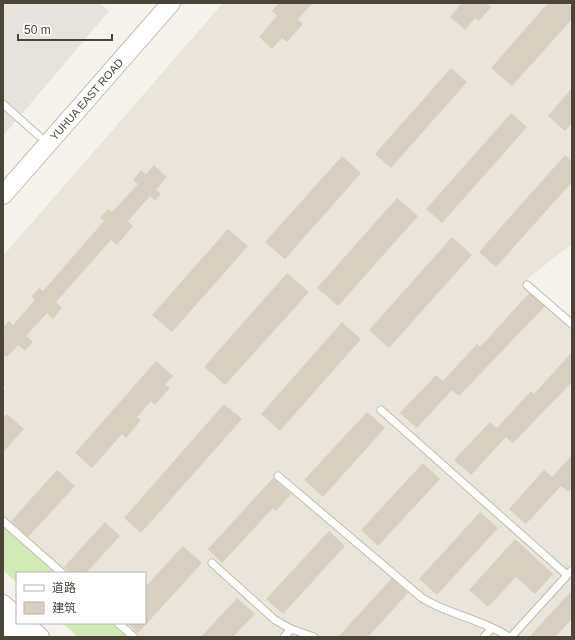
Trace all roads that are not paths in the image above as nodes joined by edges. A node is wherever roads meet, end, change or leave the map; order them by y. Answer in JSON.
{"nodes":[{"id":1,"x":154,"y":3,"type":"edge"},
{"id":2,"x":171,"y":3,"type":"edge"},
{"id":3,"x":3,"y":104,"type":"edge"},
{"id":4,"x":39,"y":136,"type":"junction"},
{"id":5,"x":3,"y":177,"type":"edge"},
{"id":6,"x":3,"y":196,"type":"edge"},
{"id":7,"x":527,"y":285,"type":"dead end"},
{"id":8,"x":572,"y":324,"type":"edge"},
{"id":9,"x":381,"y":410,"type":"dead end"},
{"id":10,"x":278,"y":476,"type":"dead end"},
{"id":11,"x":3,"y":521,"type":"edge"},
{"id":12,"x":212,"y":563,"type":"dead end"},
{"id":13,"x":61,"y":572,"type":"edge"},
{"id":14,"x":570,"y":573,"type":"edge"},
{"id":15,"x":3,"y":604,"type":"edge"},
{"id":16,"x":16,"y":616,"type":"edge"},
{"id":17,"x":3,"y":623,"type":"edge"},
{"id":18,"x":25,"y":624,"type":"edge"},
{"id":19,"x":119,"y":624,"type":"edge"},
{"id":20,"x":492,"y":628,"type":"junction"},
{"id":21,"x":291,"y":629,"type":"junction"},
{"id":22,"x":19,"y":637,"type":"edge"},
{"id":23,"x":40,"y":637,"type":"edge"},
{"id":24,"x":134,"y":637,"type":"edge"},
{"id":25,"x":284,"y":637,"type":"edge"},
{"id":26,"x":314,"y":637,"type":"edge"},
{"id":27,"x":484,"y":637,"type":"edge"},
{"id":28,"x":510,"y":637,"type":"edge"}],
"edges":[{"from":1,"to":4,"type":"street","name":"YUHUA EAST ROAD"},
{"from":2,"to":6,"type":"street","name":"YUHUA EAST ROAD"},
{"from":3,"to":4,"type":"lane"},
{"from":4,"to":5,"type":"street","name":"YUHUA EAST ROAD"},
{"from":7,"to":8,"type":"lane"},
{"from":9,"to":14,"type":"lane"},
{"from":10,"to":20,"type":"lane"},
{"from":11,"to":13,"type":"lane"},
{"from":12,"to":21,"type":"lane"},
{"from":14,"to":28,"type":"lane"},
{"from":15,"to":16,"type":"street"},
{"from":17,"to":22,"type":"street"},
{"from":18,"to":23,"type":"street"},
{"from":19,"to":24,"type":"lane"},
{"from":20,"to":27,"type":"lane"},
{"from":20,"to":28,"type":"lane"},
{"from":21,"to":25,"type":"lane"},
{"from":21,"to":26,"type":"lane"}]}
